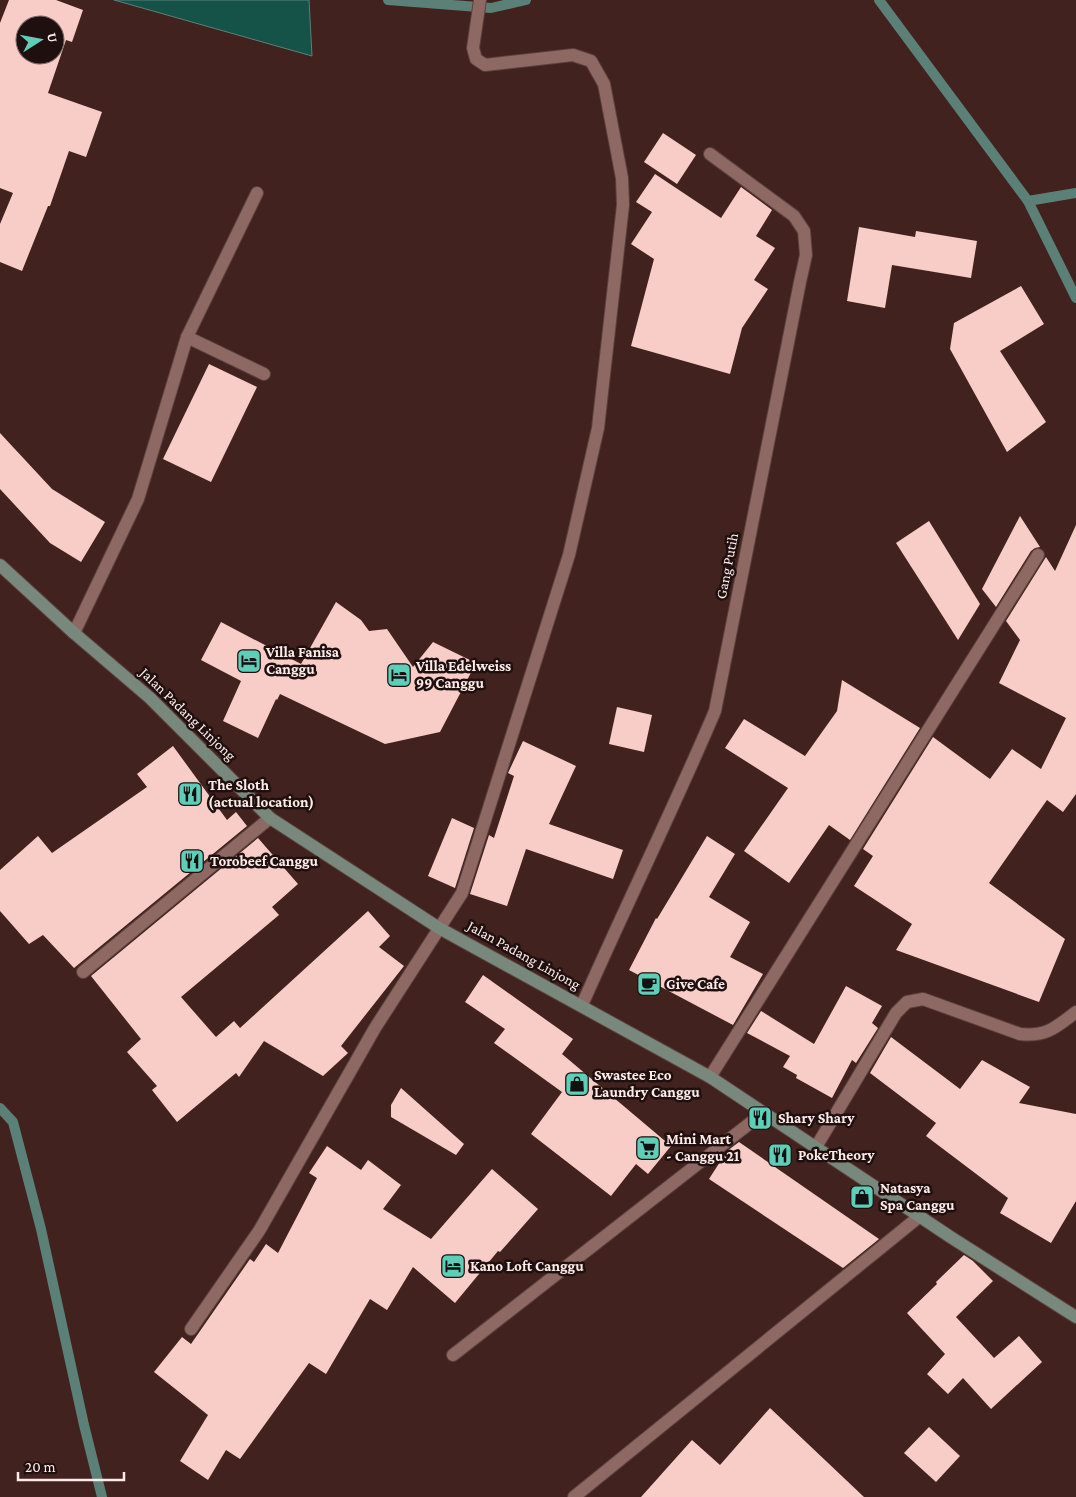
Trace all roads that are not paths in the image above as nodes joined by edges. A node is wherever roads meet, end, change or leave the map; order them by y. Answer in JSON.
{"nodes":[{"id":1,"x":480,"y":0,"type":"edge"},
{"id":2,"x":710,"y":154,"type":"dead end"},
{"id":3,"x":257,"y":193,"type":"dead end"},
{"id":4,"x":187,"y":337,"type":"junction"},
{"id":5,"x":264,"y":374,"type":"dead end"},
{"id":6,"x":1038,"y":555,"type":"dead end"},
{"id":7,"x":0,"y":565,"type":"edge"},
{"id":8,"x":74,"y":633,"type":"junction"},
{"id":9,"x":270,"y":818,"type":"junction"},
{"id":10,"x":439,"y":928,"type":"junction"},
{"id":11,"x":83,"y":972,"type":"dead end"},
{"id":12,"x":582,"y":1006,"type":"junction"},
{"id":13,"x":1076,"y":1012,"type":"edge"},
{"id":14,"x":710,"y":1078,"type":"junction"},
{"id":15,"x":763,"y":1113,"type":"junction"},
{"id":16,"x":816,"y":1147,"type":"junction"},
{"id":17,"x":920,"y":1216,"type":"junction"},
{"id":18,"x":1076,"y":1317,"type":"edge"},
{"id":19,"x":191,"y":1329,"type":"dead end"},
{"id":20,"x":453,"y":1355,"type":"dead end"},
{"id":21,"x":574,"y":1497,"type":"edge"}],
"edges":[{"from":1,"to":10,"type":"street"},
{"from":2,"to":12,"type":"street","name":"Gang Putih"},
{"from":3,"to":4,"type":"street"},
{"from":4,"to":5,"type":"street"},
{"from":4,"to":8,"type":"street"},
{"from":6,"to":14,"type":"street"},
{"from":7,"to":8,"type":"street","name":"Jalan Padang Linjong"},
{"from":8,"to":9,"type":"street","name":"Jalan Padang Linjong"},
{"from":9,"to":10,"type":"street","name":"Jalan Padang Linjong"},
{"from":9,"to":11,"type":"street"},
{"from":10,"to":12,"type":"street","name":"Jalan Padang Linjong"},
{"from":10,"to":19,"type":"street"},
{"from":12,"to":14,"type":"street","name":"Jalan Padang Linjong"},
{"from":13,"to":16,"type":"street"},
{"from":14,"to":15,"type":"street","name":"Jalan Padang Linjong"},
{"from":15,"to":16,"type":"street","name":"Jalan Padang Linjong"},
{"from":15,"to":20,"type":"street"},
{"from":16,"to":17,"type":"street","name":"Jalan Padang Linjong"},
{"from":17,"to":18,"type":"street","name":"Jalan Padang Linjong"},
{"from":17,"to":21,"type":"street"}]}
